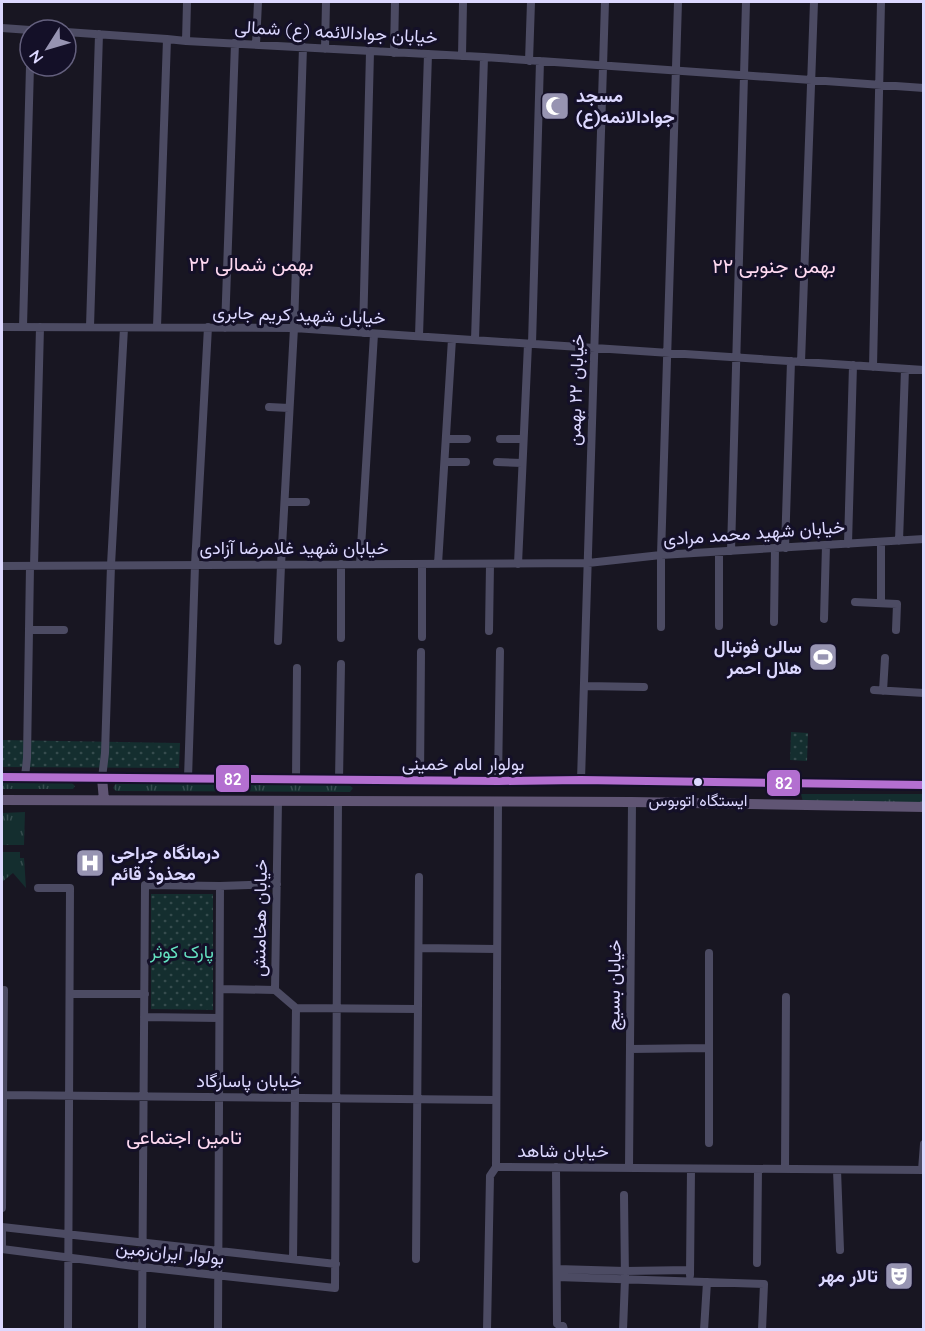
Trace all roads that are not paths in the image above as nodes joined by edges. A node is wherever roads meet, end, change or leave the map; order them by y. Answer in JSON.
{"nodes":[{"id":1,"x":187,"y":2,"type":"edge"},
{"id":2,"x":258,"y":2,"type":"edge"},
{"id":3,"x":326,"y":2,"type":"edge"},
{"id":4,"x":395,"y":2,"type":"edge"},
{"id":5,"x":464,"y":2,"type":"edge"},
{"id":6,"x":531,"y":2,"type":"edge"},
{"id":7,"x":605,"y":2,"type":"edge"},
{"id":8,"x":678,"y":2,"type":"edge"},
{"id":9,"x":746,"y":2,"type":"edge"},
{"id":10,"x":814,"y":2,"type":"edge"},
{"id":11,"x":881,"y":2,"type":"edge"},
{"id":12,"x":2,"y":28,"type":"edge"},
{"id":13,"x":18,"y":29,"type":"edge"},
{"id":14,"x":78,"y":33,"type":"edge"},
{"id":15,"x":99,"y":34,"type":"junction"},
{"id":16,"x":167,"y":39,"type":"junction"},
{"id":17,"x":186,"y":41,"type":"junction"},
{"id":18,"x":236,"y":43,"type":"junction"},
{"id":19,"x":256,"y":44,"type":"junction"},
{"id":20,"x":303,"y":47,"type":"junction"},
{"id":21,"x":325,"y":49,"type":"junction"},
{"id":22,"x":370,"y":52,"type":"junction"},
{"id":23,"x":394,"y":53,"type":"junction"},
{"id":24,"x":428,"y":54,"type":"junction"},
{"id":25,"x":462,"y":56,"type":"junction"},
{"id":26,"x":484,"y":57,"type":"junction"},
{"id":27,"x":529,"y":61,"type":"junction"},
{"id":28,"x":540,"y":62,"type":"junction"},
{"id":29,"x":603,"y":66,"type":"junction"},
{"id":30,"x":676,"y":71,"type":"junction"},
{"id":31,"x":744,"y":76,"type":"junction"},
{"id":32,"x":30,"y":78,"type":"edge"},
{"id":33,"x":812,"y":81,"type":"junction"},
{"id":34,"x":879,"y":85,"type":"junction"},
{"id":35,"x":924,"y":88,"type":"edge"},
{"id":36,"x":2,"y":327,"type":"edge"},
{"id":37,"x":23,"y":327,"type":"junction"},
{"id":38,"x":40,"y":327,"type":"junction"},
{"id":39,"x":90,"y":327,"type":"junction"},
{"id":40,"x":157,"y":327,"type":"junction"},
{"id":41,"x":208,"y":327,"type":"junction"},
{"id":42,"x":124,"y":328,"type":"junction"},
{"id":43,"x":225,"y":328,"type":"junction"},
{"id":44,"x":294,"y":328,"type":"junction"},
{"id":45,"x":363,"y":333,"type":"junction"},
{"id":46,"x":374,"y":334,"type":"junction"},
{"id":47,"x":419,"y":336,"type":"junction"},
{"id":48,"x":452,"y":339,"type":"junction"},
{"id":49,"x":475,"y":340,"type":"junction"},
{"id":50,"x":530,"y":344,"type":"junction"},
{"id":51,"x":594,"y":348,"type":"junction"},
{"id":52,"x":668,"y":353,"type":"junction"},
{"id":53,"x":736,"y":357,"type":"junction"},
{"id":54,"x":791,"y":361,"type":"junction"},
{"id":55,"x":801,"y":362,"type":"junction"},
{"id":56,"x":853,"y":365,"type":"junction"},
{"id":57,"x":873,"y":367,"type":"junction"},
{"id":58,"x":905,"y":369,"type":"junction"},
{"id":59,"x":924,"y":370,"type":"edge"},
{"id":60,"x":268,"y":408,"type":"dead end"},
{"id":61,"x":289,"y":408,"type":"junction"},
{"id":62,"x":446,"y":439,"type":"junction"},
{"id":63,"x":467,"y":439,"type":"dead end"},
{"id":64,"x":500,"y":439,"type":"dead end"},
{"id":65,"x":523,"y":439,"type":"junction"},
{"id":66,"x":445,"y":462,"type":"junction"},
{"id":67,"x":466,"y":462,"type":"dead end"},
{"id":68,"x":497,"y":462,"type":"dead end"},
{"id":69,"x":522,"y":463,"type":"junction"},
{"id":70,"x":285,"y":502,"type":"junction"},
{"id":71,"x":306,"y":502,"type":"dead end"},
{"id":72,"x":924,"y":539,"type":"edge"},
{"id":73,"x":899,"y":541,"type":"junction"},
{"id":74,"x":881,"y":542,"type":"junction"},
{"id":75,"x":848,"y":544,"type":"junction"},
{"id":76,"x":826,"y":545,"type":"junction"},
{"id":77,"x":775,"y":548,"type":"junction"},
{"id":78,"x":785,"y":548,"type":"junction"},
{"id":79,"x":730,"y":551,"type":"junction"},
{"id":80,"x":719,"y":552,"type":"junction"},
{"id":81,"x":661,"y":555,"type":"junction"},
{"id":82,"x":588,"y":563,"type":"junction"},
{"id":83,"x":341,"y":564,"type":"junction"},
{"id":84,"x":360,"y":564,"type":"junction"},
{"id":85,"x":422,"y":564,"type":"junction"},
{"id":86,"x":438,"y":564,"type":"junction"},
{"id":87,"x":490,"y":564,"type":"junction"},
{"id":88,"x":518,"y":564,"type":"junction"},
{"id":89,"x":195,"y":565,"type":"junction"},
{"id":90,"x":281,"y":565,"type":"junction"},
{"id":91,"x":2,"y":566,"type":"edge"},
{"id":92,"x":32,"y":566,"type":"junction"},
{"id":93,"x":111,"y":566,"type":"junction"},
{"id":94,"x":855,"y":602,"type":"dead end"},
{"id":95,"x":881,"y":603,"type":"junction"},
{"id":96,"x":824,"y":619,"type":"dead end"},
{"id":97,"x":774,"y":622,"type":"dead end"},
{"id":98,"x":719,"y":626,"type":"dead end"},
{"id":99,"x":661,"y":627,"type":"dead end"},
{"id":100,"x":29,"y":630,"type":"junction"},
{"id":101,"x":64,"y":630,"type":"dead end"},
{"id":102,"x":896,"y":630,"type":"dead end"},
{"id":103,"x":489,"y":631,"type":"dead end"},
{"id":104,"x":341,"y":638,"type":"dead end"},
{"id":105,"x":422,"y":638,"type":"dead end"},
{"id":106,"x":278,"y":641,"type":"dead end"},
{"id":107,"x":500,"y":651,"type":"dead end"},
{"id":108,"x":421,"y":652,"type":"dead end"},
{"id":109,"x":885,"y":658,"type":"dead end"},
{"id":110,"x":341,"y":664,"type":"dead end"},
{"id":111,"x":297,"y":668,"type":"dead end"},
{"id":112,"x":585,"y":686,"type":"junction"},
{"id":113,"x":644,"y":687,"type":"dead end"},
{"id":114,"x":924,"y":693,"type":"edge"},
{"id":115,"x":2,"y":777,"type":"edge"},
{"id":116,"x":25,"y":777,"type":"junction"},
{"id":117,"x":102,"y":778,"type":"junction"},
{"id":118,"x":189,"y":778,"type":"junction"},
{"id":119,"x":257,"y":779,"type":"junction"},
{"id":120,"x":296,"y":779,"type":"junction"},
{"id":121,"x":339,"y":780,"type":"junction"},
{"id":122,"x":366,"y":780,"type":"junction"},
{"id":123,"x":420,"y":780,"type":"junction"},
{"id":124,"x":581,"y":780,"type":"junction"},
{"id":125,"x":498,"y":781,"type":"junction"},
{"id":126,"x":788,"y":784,"type":"junction"},
{"id":127,"x":924,"y":785,"type":"edge"},
{"id":128,"x":2,"y":800,"type":"edge"},
{"id":129,"x":104,"y":800,"type":"junction"},
{"id":130,"x":255,"y":800,"type":"junction"},
{"id":131,"x":278,"y":801,"type":"junction"},
{"id":132,"x":338,"y":801,"type":"junction"},
{"id":133,"x":366,"y":801,"type":"junction"},
{"id":134,"x":498,"y":802,"type":"junction"},
{"id":135,"x":632,"y":802,"type":"junction"},
{"id":136,"x":789,"y":806,"type":"junction"},
{"id":137,"x":924,"y":807,"type":"edge"},
{"id":138,"x":419,"y":877,"type":"dead end"},
{"id":139,"x":277,"y":884,"type":"junction"},
{"id":140,"x":220,"y":886,"type":"junction"},
{"id":141,"x":38,"y":888,"type":"dead end"},
{"id":142,"x":419,"y":948,"type":"junction"},
{"id":143,"x":497,"y":949,"type":"junction"},
{"id":144,"x":709,"y":953,"type":"dead end"},
{"id":145,"x":220,"y":989,"type":"junction"},
{"id":146,"x":4,"y":990,"type":"dead end"},
{"id":147,"x":275,"y":990,"type":"junction"},
{"id":148,"x":70,"y":994,"type":"junction"},
{"id":149,"x":145,"y":994,"type":"junction"},
{"id":150,"x":786,"y":997,"type":"dead end"},
{"id":151,"x":296,"y":1008,"type":"junction"},
{"id":152,"x":337,"y":1008,"type":"junction"},
{"id":153,"x":418,"y":1009,"type":"junction"},
{"id":154,"x":144,"y":1017,"type":"junction"},
{"id":155,"x":219,"y":1018,"type":"junction"},
{"id":156,"x":709,"y":1048,"type":"junction"},
{"id":157,"x":630,"y":1049,"type":"junction"},
{"id":158,"x":2,"y":1095,"type":"edge"},
{"id":159,"x":70,"y":1096,"type":"junction"},
{"id":160,"x":144,"y":1097,"type":"junction"},
{"id":161,"x":219,"y":1098,"type":"junction"},
{"id":162,"x":294,"y":1098,"type":"junction"},
{"id":163,"x":336,"y":1099,"type":"junction"},
{"id":164,"x":417,"y":1099,"type":"junction"},
{"id":165,"x":496,"y":1100,"type":"junction"},
{"id":166,"x":709,"y":1143,"type":"dead end"},
{"id":167,"x":924,"y":1144,"type":"edge"},
{"id":168,"x":496,"y":1167,"type":"junction"},
{"id":169,"x":556,"y":1167,"type":"junction"},
{"id":170,"x":628,"y":1168,"type":"junction"},
{"id":171,"x":691,"y":1168,"type":"junction"},
{"id":172,"x":758,"y":1169,"type":"junction"},
{"id":173,"x":785,"y":1169,"type":"junction"},
{"id":174,"x":837,"y":1170,"type":"junction"},
{"id":175,"x":923,"y":1170,"type":"edge"},
{"id":176,"x":624,"y":1196,"type":"dead end"},
{"id":177,"x":2,"y":1208,"type":"edge"},
{"id":178,"x":2,"y":1227,"type":"edge"},
{"id":179,"x":69,"y":1234,"type":"junction"},
{"id":180,"x":143,"y":1243,"type":"junction"},
{"id":181,"x":2,"y":1247,"type":"edge"},
{"id":182,"x":840,"y":1250,"type":"dead end"},
{"id":183,"x":218,"y":1251,"type":"junction"},
{"id":184,"x":69,"y":1258,"type":"junction"},
{"id":185,"x":293,"y":1259,"type":"junction"},
{"id":186,"x":416,"y":1259,"type":"dead end"},
{"id":187,"x":757,"y":1263,"type":"dead end"},
{"id":188,"x":336,"y":1264,"type":"junction"},
{"id":189,"x":142,"y":1267,"type":"junction"},
{"id":190,"x":690,"y":1270,"type":"junction"},
{"id":191,"x":557,"y":1273,"type":"junction"},
{"id":192,"x":218,"y":1275,"type":"junction"},
{"id":193,"x":625,"y":1275,"type":"junction"},
{"id":194,"x":691,"y":1281,"type":"junction"},
{"id":195,"x":707,"y":1282,"type":"junction"},
{"id":196,"x":68,"y":1329,"type":"edge"},
{"id":197,"x":142,"y":1329,"type":"edge"},
{"id":198,"x":218,"y":1329,"type":"edge"},
{"id":199,"x":487,"y":1329,"type":"edge"},
{"id":200,"x":564,"y":1329,"type":"edge"},
{"id":201,"x":623,"y":1329,"type":"edge"},
{"id":202,"x":704,"y":1329,"type":"edge"},
{"id":203,"x":762,"y":1329,"type":"edge"}],
"edges":[{"from":1,"to":17,"type":"street"},
{"from":2,"to":19,"type":"street"},
{"from":3,"to":21,"type":"street"},
{"from":4,"to":23,"type":"street"},
{"from":5,"to":25,"type":"street"},
{"from":6,"to":27,"type":"street"},
{"from":7,"to":29,"type":"street","name":"خیابان ۲۲ بهمن"},
{"from":8,"to":30,"type":"street"},
{"from":9,"to":31,"type":"street"},
{"from":10,"to":33,"type":"street"},
{"from":11,"to":34,"type":"street"},
{"from":12,"to":13,"type":"street"},
{"from":14,"to":15,"type":"street","name":"خیابان جوادالائمه (ع) شمالی"},
{"from":15,"to":16,"type":"street","name":"خیابان جوادالائمه (ع) شمالی"},
{"from":15,"to":39,"type":"street"},
{"from":16,"to":17,"type":"street","name":"خیابان جوادالائمه (ع) شمالی"},
{"from":16,"to":40,"type":"street"},
{"from":17,"to":18,"type":"street","name":"خیابان جوادالائمه (ع) شمالی"},
{"from":18,"to":19,"type":"street","name":"خیابان جوادالائمه (ع) شمالی"},
{"from":18,"to":43,"type":"street"},
{"from":19,"to":20,"type":"street","name":"خیابان جوادالائمه (ع) شمالی"},
{"from":20,"to":21,"type":"street","name":"خیابان جوادالائمه (ع) شمالی"},
{"from":20,"to":44,"type":"street"},
{"from":21,"to":22,"type":"street","name":"خیابان جوادالائمه (ع) شمالی"},
{"from":22,"to":23,"type":"street","name":"خیابان جوادالائمه (ع) شمالی"},
{"from":22,"to":45,"type":"street"},
{"from":23,"to":24,"type":"street","name":"خیابان جوادالائمه (ع) شمالی"},
{"from":24,"to":25,"type":"street","name":"خیابان جوادالائمه (ع) شمالی"},
{"from":24,"to":47,"type":"street"},
{"from":25,"to":26,"type":"street","name":"خیابان جوادالائمه (ع) شمالی"},
{"from":26,"to":27,"type":"street","name":"خیابان جوادالائمه (ع) شمالی"},
{"from":26,"to":49,"type":"street"},
{"from":27,"to":28,"type":"street","name":"خیابان جوادالائمه (ع) شمالی"},
{"from":28,"to":29,"type":"street","name":"خیابان جوادالائمه (ع) شمالی"},
{"from":28,"to":50,"type":"street"},
{"from":29,"to":30,"type":"street","name":"خیابان جوادالائمه (ع) شمالی"},
{"from":29,"to":51,"type":"street","name":"خیابان ۲۲ بهمن"},
{"from":30,"to":31,"type":"street","name":"خیابان جوادالائمه (ع) شمالی"},
{"from":30,"to":52,"type":"street"},
{"from":31,"to":33,"type":"street","name":"خیابان جوادالائمه (ع) شمالی"},
{"from":31,"to":53,"type":"street"},
{"from":32,"to":37,"type":"street"},
{"from":33,"to":34,"type":"street","name":"خیابان جوادالائمه (ع) شمالی"},
{"from":33,"to":55,"type":"street"},
{"from":34,"to":35,"type":"street","name":"خیابان جوادالائمه (ع) شمالی"},
{"from":34,"to":57,"type":"street"},
{"from":36,"to":37,"type":"street","name":"خیابان شهید کریم جابری"},
{"from":37,"to":38,"type":"street","name":"خیابان شهید کریم جابری"},
{"from":38,"to":39,"type":"street","name":"خیابان شهید کریم جابری"},
{"from":38,"to":92,"type":"street"},
{"from":39,"to":42,"type":"street","name":"خیابان شهید کریم جابری"},
{"from":40,"to":41,"type":"street","name":"خیابان شهید کریم جابری"},
{"from":40,"to":42,"type":"street","name":"خیابان شهید کریم جابری"},
{"from":41,"to":43,"type":"street","name":"خیابان شهید کریم جابری"},
{"from":41,"to":89,"type":"street"},
{"from":42,"to":93,"type":"street"},
{"from":43,"to":44,"type":"street","name":"خیابان شهید کریم جابری"},
{"from":44,"to":45,"type":"street","name":"خیابان شهید کریم جابری"},
{"from":44,"to":61,"type":"street"},
{"from":45,"to":46,"type":"street","name":"خیابان شهید کریم جابری"},
{"from":46,"to":47,"type":"street","name":"خیابان شهید کریم جابری"},
{"from":46,"to":84,"type":"street"},
{"from":47,"to":48,"type":"street","name":"خیابان شهید کریم جابری"},
{"from":48,"to":49,"type":"street","name":"خیابان شهید کریم جابری"},
{"from":48,"to":62,"type":"street"},
{"from":49,"to":50,"type":"street","name":"خیابان شهید کریم جابری"},
{"from":50,"to":51,"type":"street","name":"خیابان شهید کریم جابری"},
{"from":50,"to":65,"type":"street"},
{"from":51,"to":52,"type":"street","name":"خیابان شهید کریم جابری"},
{"from":51,"to":82,"type":"street","name":"خیابان ۲۲ بهمن"},
{"from":52,"to":53,"type":"street","name":"خیابان شهید کریم جابری"},
{"from":52,"to":81,"type":"street"},
{"from":53,"to":54,"type":"street","name":"خیابان شهید کریم جابری"},
{"from":53,"to":79,"type":"street"},
{"from":54,"to":55,"type":"street","name":"خیابان شهید کریم جابری"},
{"from":54,"to":78,"type":"street"},
{"from":55,"to":56,"type":"street","name":"خیابان شهید کریم جابری"},
{"from":56,"to":57,"type":"street","name":"خیابان شهید کریم جابری"},
{"from":56,"to":75,"type":"street"},
{"from":57,"to":58,"type":"street","name":"خیابان شهید کریم جابری"},
{"from":58,"to":59,"type":"street","name":"خیابان شهید کریم جابری"},
{"from":58,"to":73,"type":"street"},
{"from":60,"to":61,"type":"street"},
{"from":61,"to":70,"type":"street"},
{"from":62,"to":63,"type":"street"},
{"from":62,"to":66,"type":"street"},
{"from":64,"to":65,"type":"street"},
{"from":65,"to":69,"type":"street"},
{"from":66,"to":67,"type":"street"},
{"from":66,"to":86,"type":"street"},
{"from":68,"to":69,"type":"street"},
{"from":69,"to":88,"type":"street"},
{"from":70,"to":71,"type":"street"},
{"from":70,"to":90,"type":"street"},
{"from":72,"to":73,"type":"street","name":"خیابان شهید محمد مرادی"},
{"from":73,"to":74,"type":"street","name":"خیابان شهید محمد مرادی"},
{"from":74,"to":75,"type":"street","name":"خیابان شهید محمد مرادی"},
{"from":74,"to":95,"type":"street"},
{"from":75,"to":76,"type":"street","name":"خیابان شهید محمد مرادی"},
{"from":76,"to":78,"type":"street","name":"خیابان شهید محمد مرادی"},
{"from":76,"to":96,"type":"street"},
{"from":77,"to":78,"type":"street","name":"خیابان شهید محمد مرادی"},
{"from":77,"to":79,"type":"street","name":"خیابان شهید محمد مرادی"},
{"from":77,"to":97,"type":"street"},
{"from":79,"to":80,"type":"street","name":"خیابان شهید محمد مرادی"},
{"from":80,"to":81,"type":"street","name":"خیابان شهید محمد مرادی"},
{"from":80,"to":98,"type":"street"},
{"from":81,"to":82,"type":"street","name":"خیابان شهید محمد مرادی"},
{"from":81,"to":99,"type":"street"},
{"from":82,"to":88,"type":"street","name":"خیابان شهید غلامرضا آزادی"},
{"from":82,"to":112,"type":"street","name":"خیابان ۲۲ بهمن"},
{"from":83,"to":84,"type":"street","name":"خیابان شهید غلامرضا آزادی"},
{"from":83,"to":90,"type":"street","name":"خیابان شهید غلامرضا آزادی"},
{"from":83,"to":104,"type":"street"},
{"from":84,"to":85,"type":"street","name":"خیابان شهید غلامرضا آزادی"},
{"from":85,"to":86,"type":"street","name":"خیابان شهید غلامرضا آزادی"},
{"from":85,"to":105,"type":"street"},
{"from":86,"to":87,"type":"street","name":"خیابان شهید غلامرضا آزادی"},
{"from":87,"to":88,"type":"street","name":"خیابان شهید غلامرضا آزادی"},
{"from":87,"to":103,"type":"street"},
{"from":89,"to":90,"type":"street","name":"خیابان شهید غلامرضا آزادی"},
{"from":89,"to":93,"type":"street","name":"خیابان شهید غلامرضا آزادی"},
{"from":89,"to":118,"type":"street"},
{"from":90,"to":106,"type":"street"},
{"from":91,"to":92,"type":"street","name":"خیابان شهید غلامرضا آزادی"},
{"from":92,"to":93,"type":"street","name":"خیابان شهید غلامرضا آزادی"},
{"from":92,"to":100,"type":"street"},
{"from":93,"to":117,"type":"street"},
{"from":94,"to":95,"type":"street"},
{"from":95,"to":102,"type":"street"},
{"from":100,"to":101,"type":"street"},
{"from":100,"to":116,"type":"street"},
{"from":107,"to":125,"type":"street"},
{"from":108,"to":123,"type":"street"},
{"from":109,"to":114,"type":"street"},
{"from":110,"to":121,"type":"street"},
{"from":111,"to":120,"type":"street"},
{"from":112,"to":113,"type":"street"},
{"from":112,"to":124,"type":"street","name":"خیابان ۲۲ بهمن"},
{"from":115,"to":116,"type":"main road","name":"بولوار امام خمینی"},
{"from":116,"to":117,"type":"main road","name":"بولوار امام خمینی"},
{"from":117,"to":118,"type":"main road","name":"بولوار امام خمینی"},
{"from":117,"to":129,"type":"main road"},
{"from":118,"to":119,"type":"main road","name":"بولوار امام خمینی"},
{"from":119,"to":120,"type":"main road","name":"بولوار امام خمینی"},
{"from":119,"to":130,"type":"main road"},
{"from":120,"to":121,"type":"main road","name":"بولوار امام خمینی"},
{"from":121,"to":122,"type":"main road","name":"بولوار امام خمینی"},
{"from":122,"to":123,"type":"main road","name":"بولوار امام خمینی"},
{"from":122,"to":133,"type":"main road"},
{"from":123,"to":125,"type":"main road","name":"بولوار امام خمینی"},
{"from":124,"to":125,"type":"main road","name":"بولوار امام خمینی"},
{"from":124,"to":126,"type":"main road","name":"بولوار امام خمینی"},
{"from":126,"to":127,"type":"main road","name":"بولوار امام خمینی"},
{"from":126,"to":136,"type":"main road"},
{"from":128,"to":129,"type":"main road","name":"بولوار امام خمینی"},
{"from":129,"to":130,"type":"main road","name":"بولوار امام خمینی"},
{"from":130,"to":131,"type":"main road","name":"بولوار امام خمینی"},
{"from":131,"to":132,"type":"main road","name":"بولوار امام خمینی"},
{"from":131,"to":139,"type":"street","name":"خیابان هخامنش"},
{"from":132,"to":133,"type":"main road","name":"بولوار امام خمینی"},
{"from":132,"to":152,"type":"street"},
{"from":133,"to":134,"type":"main road","name":"بولوار امام خمینی"},
{"from":134,"to":135,"type":"main road","name":"بولوار امام خمینی"},
{"from":134,"to":143,"type":"street","name":"خیابان شاهد"},
{"from":135,"to":136,"type":"main road","name":"بولوار امام خمینی"},
{"from":135,"to":157,"type":"street","name":"خیابان بسیج"},
{"from":136,"to":137,"type":"main road","name":"بولوار امام خمینی"},
{"from":138,"to":142,"type":"street"},
{"from":139,"to":140,"type":"street"},
{"from":139,"to":147,"type":"street","name":"خیابان هخامنش"},
{"from":140,"to":145,"type":"street"},
{"from":140,"to":149,"type":"street"},
{"from":141,"to":148,"type":"street"},
{"from":142,"to":143,"type":"street"},
{"from":142,"to":153,"type":"street"},
{"from":143,"to":165,"type":"street","name":"خیابان شاهد"},
{"from":144,"to":156,"type":"street"},
{"from":145,"to":147,"type":"street"},
{"from":145,"to":155,"type":"street"},
{"from":146,"to":158,"type":"street"},
{"from":147,"to":151,"type":"street","name":"خیابان هخامنش"},
{"from":148,"to":149,"type":"street"},
{"from":148,"to":159,"type":"street"},
{"from":149,"to":154,"type":"street"},
{"from":150,"to":173,"type":"street"},
{"from":151,"to":152,"type":"street"},
{"from":151,"to":162,"type":"street"},
{"from":152,"to":153,"type":"street"},
{"from":152,"to":163,"type":"street"},
{"from":153,"to":164,"type":"street"},
{"from":154,"to":155,"type":"street"},
{"from":154,"to":160,"type":"street"},
{"from":155,"to":161,"type":"street"},
{"from":156,"to":157,"type":"street"},
{"from":156,"to":166,"type":"street"},
{"from":157,"to":170,"type":"street","name":"خیابان بسیج"},
{"from":158,"to":159,"type":"street","name":"خیابان پاسارگاد"},
{"from":158,"to":177,"type":"street"},
{"from":159,"to":160,"type":"street","name":"خیابان پاسارگاد"},
{"from":159,"to":179,"type":"street"},
{"from":160,"to":161,"type":"street","name":"خیابان پاسارگاد"},
{"from":160,"to":180,"type":"street"},
{"from":161,"to":162,"type":"street","name":"خیابان پاسارگاد"},
{"from":161,"to":183,"type":"street"},
{"from":162,"to":163,"type":"street","name":"خیابان پاسارگاد"},
{"from":162,"to":185,"type":"street"},
{"from":163,"to":164,"type":"street","name":"خیابان پاسارگاد"},
{"from":163,"to":188,"type":"street"},
{"from":164,"to":165,"type":"street","name":"خیابان پاسارگاد"},
{"from":164,"to":186,"type":"street"},
{"from":165,"to":168,"type":"street","name":"خیابان شاهد"},
{"from":167,"to":175,"type":"street"},
{"from":168,"to":169,"type":"street","name":"خیابان شاهد"},
{"from":168,"to":199,"type":"street"},
{"from":169,"to":170,"type":"street","name":"خیابان شاهد"},
{"from":169,"to":191,"type":"street"},
{"from":170,"to":171,"type":"street","name":"خیابان شاهد"},
{"from":171,"to":172,"type":"street","name":"خیابان شاهد"},
{"from":171,"to":190,"type":"street"},
{"from":172,"to":173,"type":"street","name":"خیابان شاهد"},
{"from":172,"to":187,"type":"street"},
{"from":173,"to":174,"type":"street","name":"خیابان شاهد"},
{"from":174,"to":175,"type":"street","name":"خیابان شاهد"},
{"from":174,"to":182,"type":"street"},
{"from":176,"to":193,"type":"street"},
{"from":178,"to":179,"type":"street","name":"بولوار ایران‌زمین"},
{"from":178,"to":181,"type":"street"},
{"from":179,"to":180,"type":"street","name":"بولوار ایران‌زمین"},
{"from":179,"to":184,"type":"street"},
{"from":180,"to":183,"type":"street","name":"بولوار ایران‌زمین"},
{"from":180,"to":189,"type":"street"},
{"from":181,"to":184,"type":"street","name":"بولوار ایران‌زمین"},
{"from":183,"to":185,"type":"street","name":"بولوار ایران‌زمین"},
{"from":183,"to":192,"type":"street"},
{"from":184,"to":189,"type":"street","name":"بولوار ایران‌زمین"},
{"from":184,"to":196,"type":"street"},
{"from":185,"to":188,"type":"street","name":"بولوار ایران‌زمین"},
{"from":188,"to":192,"type":"street","name":"بولوار ایران‌زمین"},
{"from":189,"to":192,"type":"street","name":"بولوار ایران‌زمین"},
{"from":189,"to":197,"type":"street"},
{"from":190,"to":193,"type":"street"},
{"from":190,"to":194,"type":"street"},
{"from":191,"to":193,"type":"street"},
{"from":191,"to":200,"type":"street"},
{"from":192,"to":198,"type":"street"},
{"from":193,"to":194,"type":"street"},
{"from":193,"to":201,"type":"street"},
{"from":194,"to":195,"type":"street"},
{"from":195,"to":202,"type":"street"},
{"from":195,"to":203,"type":"street"}]}
